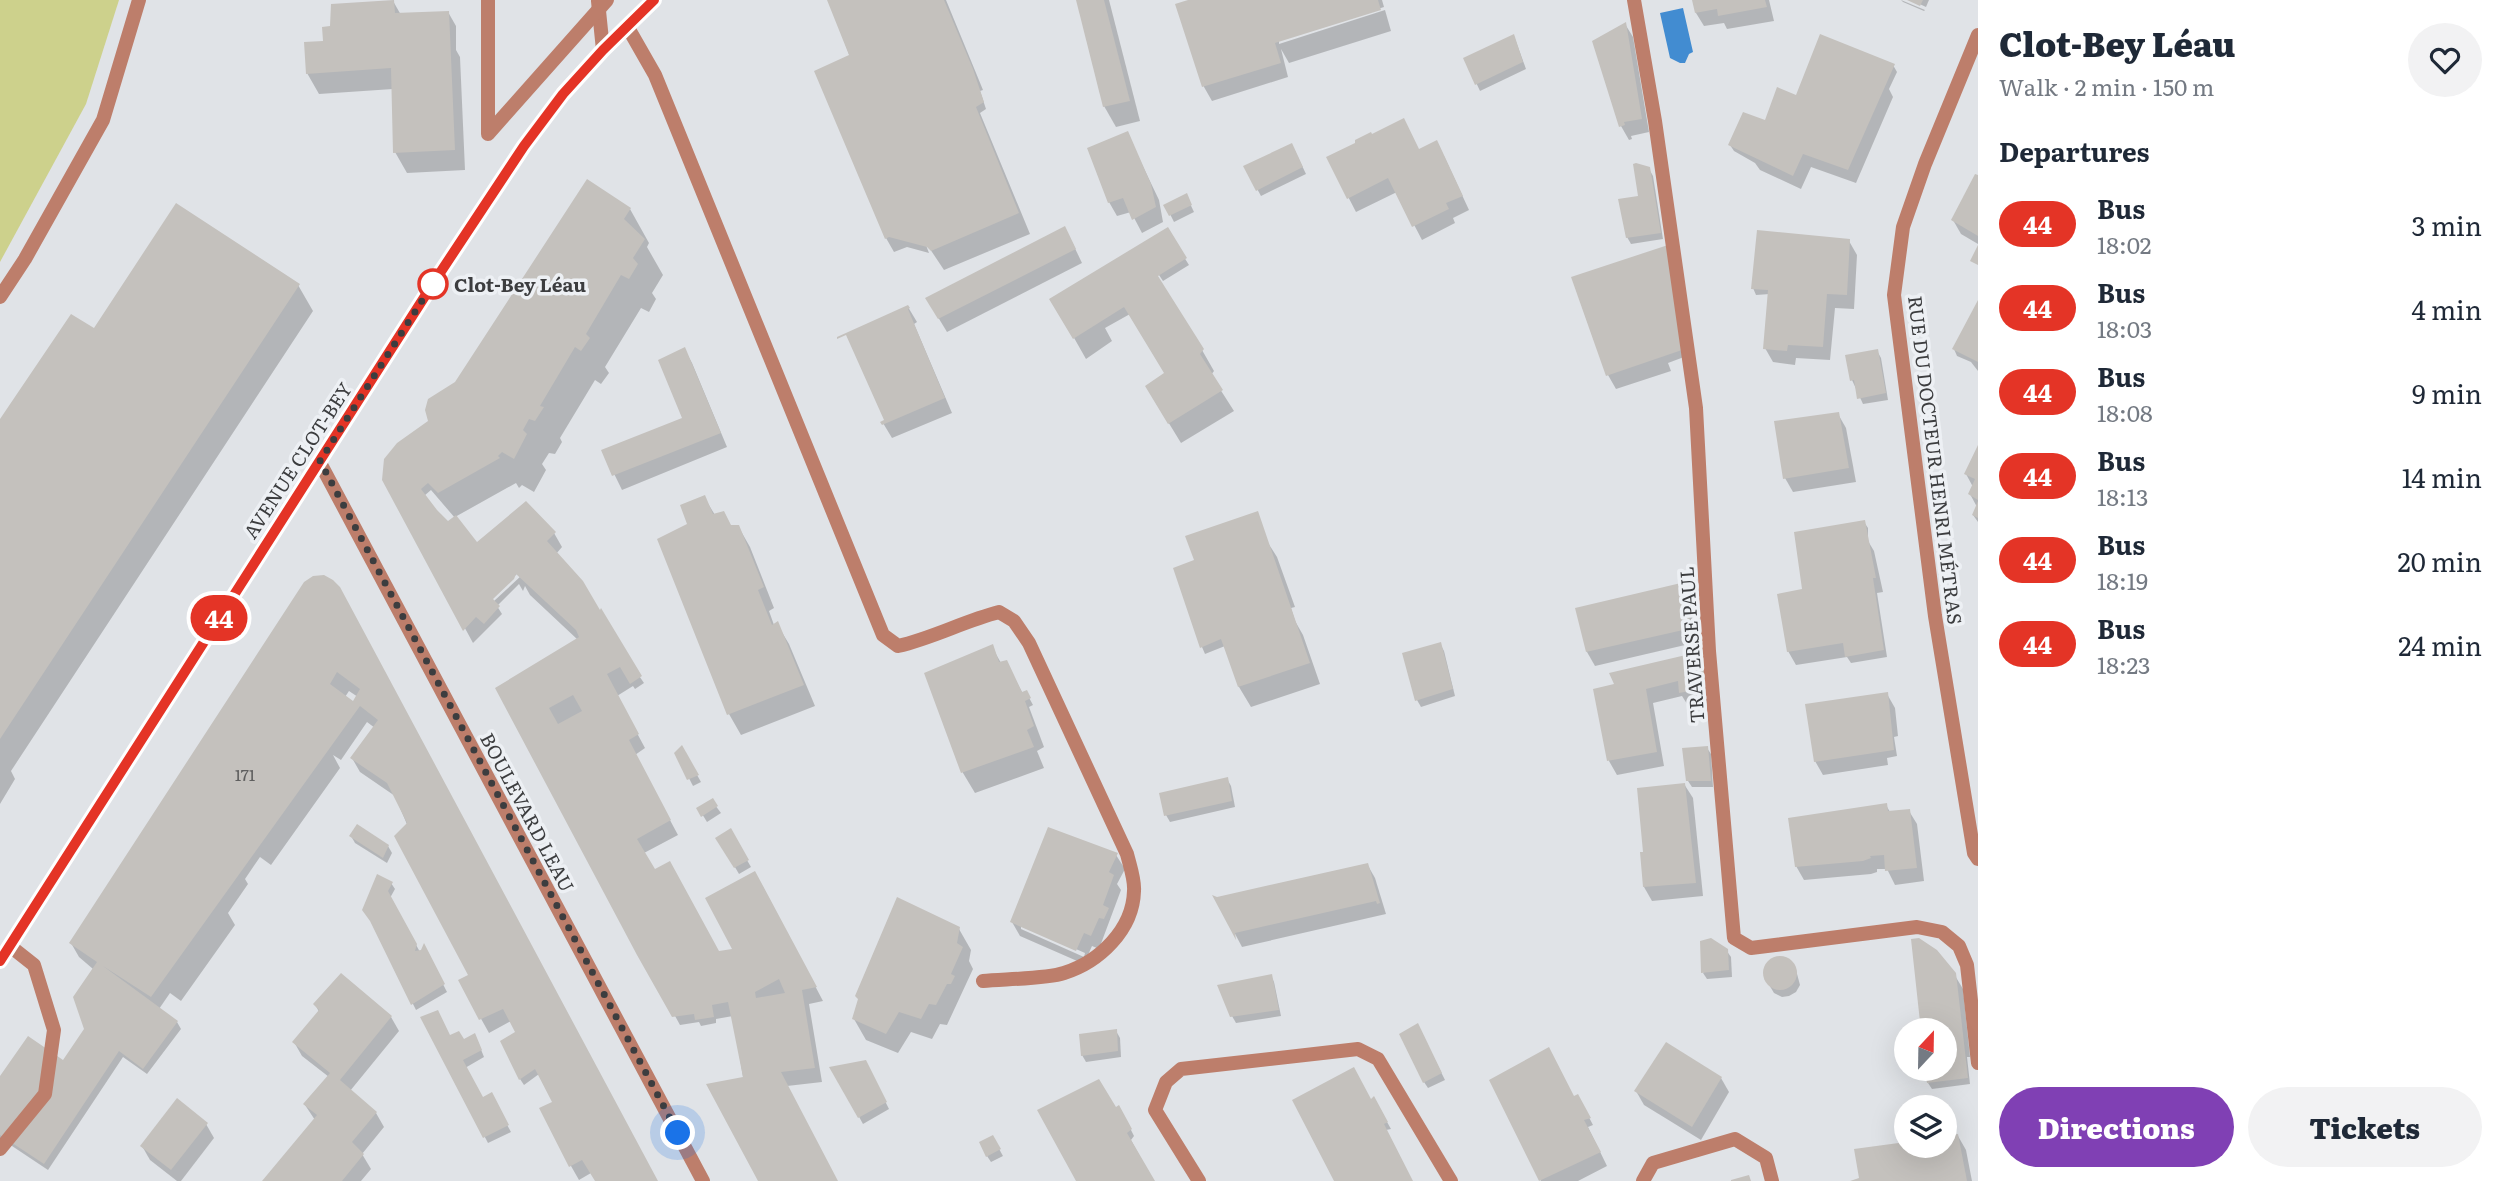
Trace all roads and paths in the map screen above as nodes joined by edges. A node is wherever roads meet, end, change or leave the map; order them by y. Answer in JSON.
{"nodes":[{"id":1,"x":139,"y":0,"type":"edge"},
{"id":2,"x":488,"y":0,"type":"edge"},
{"id":3,"x":653,"y":0,"type":"edge"},
{"id":4,"x":1634,"y":0,"type":"edge"},
{"id":5,"x":601,"y":3,"type":"edge"},
{"id":6,"x":627,"y":26,"type":"junction"},
{"id":7,"x":1978,"y":35,"type":"edge"},
{"id":8,"x":603,"y":50,"type":"junction"},
{"id":9,"x":0,"y":297,"type":"edge"},
{"id":10,"x":320,"y":461,"type":"junction"},
{"id":11,"x":1978,"y":859,"type":"edge"},
{"id":12,"x":10,"y":946,"type":"junction"},
{"id":13,"x":0,"y":961,"type":"edge"},
{"id":14,"x":982,"y":981,"type":"dead end"},
{"id":15,"x":1978,"y":1063,"type":"edge"},
{"id":16,"x":0,"y":1149,"type":"edge"},
{"id":17,"x":703,"y":1181,"type":"edge"},
{"id":18,"x":1199,"y":1181,"type":"edge"},
{"id":19,"x":1451,"y":1181,"type":"edge"},
{"id":20,"x":1643,"y":1181,"type":"edge"},
{"id":21,"x":1772,"y":1181,"type":"edge"}],
"edges":[{"from":1,"to":9,"type":"street"},
{"from":2,"to":5,"type":"street"},
{"from":3,"to":6,"type":"street","name":"AVENUE CLOT-BEY"},
{"from":4,"to":15,"type":"street","name":"TRAVERSE PAUL"},
{"from":5,"to":8,"type":"street"},
{"from":6,"to":8,"type":"street","name":"AVENUE CLOT-BEY"},
{"from":6,"to":14,"type":"street"},
{"from":7,"to":11,"type":"street","name":"RUE DU DOCTEUR HENRI MÉTRAS"},
{"from":8,"to":10,"type":"street","name":"AVENUE CLOT-BEY"},
{"from":10,"to":12,"type":"street","name":"AVENUE CLOT-BEY"},
{"from":10,"to":17,"type":"street","name":"BOULEVARD LEAU"},
{"from":12,"to":13,"type":"street","name":"AVENUE CLOT-BEY"},
{"from":12,"to":16,"type":"street"},
{"from":18,"to":19,"type":"street"},
{"from":20,"to":21,"type":"street"}]}
